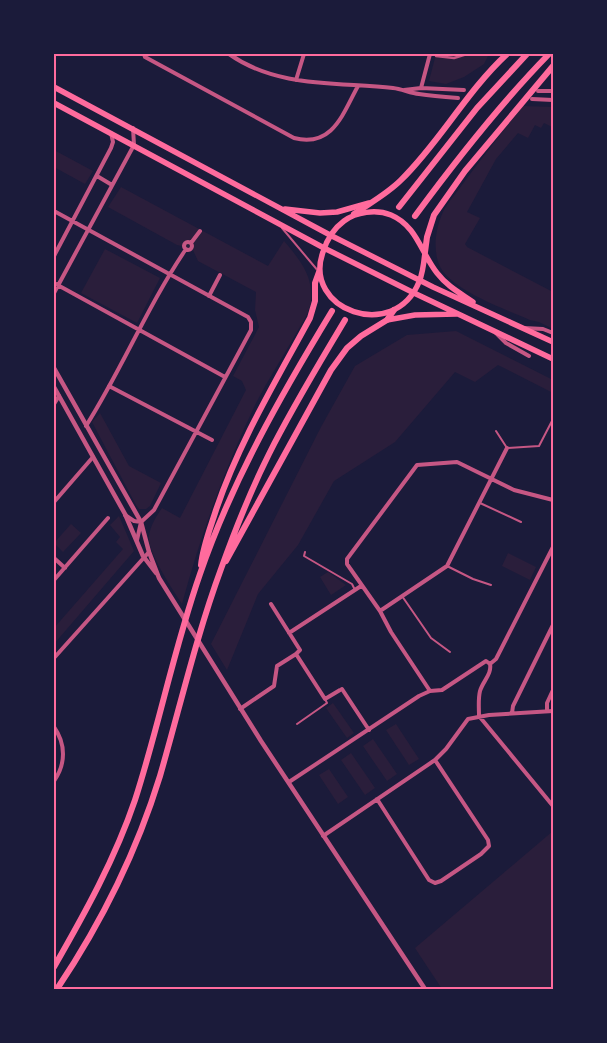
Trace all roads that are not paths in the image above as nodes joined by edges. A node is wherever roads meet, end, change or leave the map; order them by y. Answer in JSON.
{"nodes":[{"id":1,"x":144,"y":54,"type":"edge"},
{"id":2,"x":229,"y":54,"type":"edge"},
{"id":3,"x":304,"y":54,"type":"edge"},
{"id":4,"x":430,"y":54,"type":"edge"},
{"id":5,"x":467,"y":54,"type":"edge"},
{"id":6,"x":507,"y":54,"type":"edge"},
{"id":7,"x":526,"y":54,"type":"edge"},
{"id":8,"x":549,"y":54,"type":"edge"},
{"id":9,"x":436,"y":56,"type":"dead end"},
{"id":10,"x":553,"y":66,"type":"edge"},
{"id":11,"x":296,"y":80,"type":"junction"},
{"id":12,"x":358,"y":86,"type":"junction"},
{"id":13,"x":54,"y":87,"type":"edge"},
{"id":14,"x":421,"y":88,"type":"junction"},
{"id":15,"x":402,"y":90,"type":"junction"},
{"id":16,"x":464,"y":90,"type":"dead end"},
{"id":17,"x":538,"y":91,"type":"dead end"},
{"id":18,"x":553,"y":91,"type":"edge"},
{"id":19,"x":458,"y":98,"type":"dead end"},
{"id":20,"x":532,"y":99,"type":"dead end"},
{"id":21,"x":553,"y":100,"type":"edge"},
{"id":22,"x":54,"y":103,"type":"edge"},
{"id":23,"x":133,"y":128,"type":"junction"},
{"id":24,"x":112,"y":133,"type":"junction"},
{"id":25,"x":134,"y":145,"type":"junction"},
{"id":26,"x":97,"y":176,"type":"junction"},
{"id":27,"x":112,"y":185,"type":"junction"},
{"id":28,"x":371,"y":202,"type":"junction"},
{"id":29,"x":399,"y":207,"type":"dead end"},
{"id":30,"x":282,"y":209,"type":"junction"},
{"id":31,"x":54,"y":211,"type":"edge"},
{"id":32,"x":354,"y":214,"type":"junction"},
{"id":33,"x":415,"y":216,"type":"dead end"},
{"id":34,"x":275,"y":220,"type":"junction"},
{"id":35,"x":72,"y":221,"type":"junction"},
{"id":36,"x":88,"y":229,"type":"junction"},
{"id":37,"x":200,"y":231,"type":"dead end"},
{"id":38,"x":330,"y":235,"type":"junction"},
{"id":39,"x":324,"y":248,"type":"junction"},
{"id":40,"x":425,"y":252,"type":"junction"},
{"id":41,"x":54,"y":256,"type":"edge"},
{"id":42,"x":319,"y":272,"type":"junction"},
{"id":43,"x":169,"y":274,"type":"junction"},
{"id":44,"x":220,"y":275,"type":"dead end"},
{"id":45,"x":420,"y":281,"type":"junction"},
{"id":46,"x":56,"y":284,"type":"edge"},
{"id":47,"x":54,"y":293,"type":"edge"},
{"id":48,"x":414,"y":293,"type":"junction"},
{"id":49,"x":209,"y":296,"type":"junction"},
{"id":50,"x":394,"y":310,"type":"junction"},
{"id":51,"x":332,"y":311,"type":"dead end"},
{"id":52,"x":487,"y":311,"type":"junction"},
{"id":53,"x":459,"y":314,"type":"junction"},
{"id":54,"x":345,"y":320,"type":"dead end"},
{"id":55,"x":387,"y":320,"type":"junction"},
{"id":56,"x":523,"y":328,"type":"junction"},
{"id":57,"x":139,"y":330,"type":"junction"},
{"id":58,"x":493,"y":330,"type":"junction"},
{"id":59,"x":553,"y":333,"type":"edge"},
{"id":60,"x":553,"y":342,"type":"edge"},
{"id":61,"x":529,"y":356,"type":"dead end"},
{"id":62,"x":553,"y":359,"type":"edge"},
{"id":63,"x":54,"y":368,"type":"edge"},
{"id":64,"x":225,"y":377,"type":"junction"},
{"id":65,"x":109,"y":386,"type":"junction"},
{"id":66,"x":54,"y":387,"type":"edge"},
{"id":67,"x":59,"y":396,"type":"junction"},
{"id":68,"x":54,"y":404,"type":"edge"},
{"id":69,"x":553,"y":418,"type":"edge"},
{"id":70,"x":86,"y":426,"type":"junction"},
{"id":71,"x":196,"y":431,"type":"junction"},
{"id":72,"x":496,"y":431,"type":"dead end"},
{"id":73,"x":212,"y":440,"type":"dead end"},
{"id":74,"x":507,"y":448,"type":"junction"},
{"id":75,"x":93,"y":457,"type":"junction"},
{"id":76,"x":491,"y":478,"type":"junction"},
{"id":77,"x":553,"y":500,"type":"edge"},
{"id":78,"x":54,"y":502,"type":"edge"},
{"id":79,"x":478,"y":502,"type":"junction"},
{"id":80,"x":125,"y":514,"type":"junction"},
{"id":81,"x":108,"y":518,"type":"dead end"},
{"id":82,"x":141,"y":522,"type":"junction"},
{"id":83,"x":521,"y":522,"type":"dead end"},
{"id":84,"x":137,"y":540,"type":"junction"},
{"id":85,"x":553,"y":547,"type":"edge"},
{"id":86,"x":149,"y":552,"type":"junction"},
{"id":87,"x":305,"y":552,"type":"dead end"},
{"id":88,"x":143,"y":556,"type":"junction"},
{"id":89,"x":54,"y":558,"type":"edge"},
{"id":90,"x":446,"y":566,"type":"junction"},
{"id":91,"x":65,"y":568,"type":"junction"},
{"id":92,"x":221,"y":568,"type":"junction"},
{"id":93,"x":200,"y":574,"type":"junction"},
{"id":94,"x":160,"y":578,"type":"junction"},
{"id":95,"x":54,"y":580,"type":"edge"},
{"id":96,"x":491,"y":585,"type":"dead end"},
{"id":97,"x":361,"y":586,"type":"junction"},
{"id":98,"x":355,"y":590,"type":"junction"},
{"id":99,"x":402,"y":596,"type":"junction"},
{"id":100,"x":271,"y":604,"type":"dead end"},
{"id":101,"x":380,"y":611,"type":"junction"},
{"id":102,"x":553,"y":625,"type":"edge"},
{"id":103,"x":289,"y":633,"type":"junction"},
{"id":104,"x":450,"y":652,"type":"dead end"},
{"id":105,"x":296,"y":654,"type":"junction"},
{"id":106,"x":54,"y":658,"type":"edge"},
{"id":107,"x":490,"y":664,"type":"junction"},
{"id":108,"x":553,"y":690,"type":"edge"},
{"id":109,"x":430,"y":691,"type":"junction"},
{"id":110,"x":325,"y":699,"type":"junction"},
{"id":111,"x":240,"y":709,"type":"junction"},
{"id":112,"x":553,"y":711,"type":"edge"},
{"id":113,"x":547,"y":712,"type":"junction"},
{"id":114,"x":512,"y":713,"type":"junction"},
{"id":115,"x":480,"y":716,"type":"junction"},
{"id":116,"x":297,"y":724,"type":"dead end"},
{"id":117,"x":54,"y":727,"type":"edge"},
{"id":118,"x":369,"y":730,"type":"junction"},
{"id":119,"x":435,"y":760,"type":"junction"},
{"id":120,"x":54,"y":781,"type":"edge"},
{"id":121,"x":289,"y":782,"type":"junction"},
{"id":122,"x":377,"y":799,"type":"junction"},
{"id":123,"x":553,"y":806,"type":"edge"},
{"id":124,"x":323,"y":836,"type":"junction"},
{"id":125,"x":54,"y":966,"type":"edge"},
{"id":126,"x":57,"y":989,"type":"edge"},
{"id":127,"x":425,"y":989,"type":"edge"}],
"edges":[{"from":1,"to":12,"type":"street"},
{"from":2,"to":11,"type":"street"},
{"from":3,"to":11,"type":"street"},
{"from":4,"to":14,"type":"street"},
{"from":5,"to":9,"type":"street"},
{"from":6,"to":28,"type":"highway"},
{"from":7,"to":29,"type":"highway"},
{"from":8,"to":33,"type":"highway"},
{"from":10,"to":40,"type":"highway"},
{"from":11,"to":12,"type":"street"},
{"from":12,"to":15,"type":"street"},
{"from":13,"to":23,"type":"main road"},
{"from":14,"to":15,"type":"street"},
{"from":14,"to":16,"type":"street"},
{"from":15,"to":19,"type":"street"},
{"from":17,"to":18,"type":"street"},
{"from":20,"to":21,"type":"street"},
{"from":22,"to":24,"type":"main road"},
{"from":23,"to":25,"type":"street"},
{"from":23,"to":30,"type":"main road"},
{"from":24,"to":25,"type":"main road"},
{"from":24,"to":26,"type":"street"},
{"from":25,"to":27,"type":"street"},
{"from":25,"to":34,"type":"main road"},
{"from":26,"to":27,"type":"street"},
{"from":26,"to":35,"type":"street"},
{"from":27,"to":36,"type":"street"},
{"from":28,"to":30,"type":"main road"},
{"from":28,"to":32,"type":"highway"},
{"from":30,"to":38,"type":"main road"},
{"from":31,"to":35,"type":"street"},
{"from":32,"to":38,"type":"main road"},
{"from":32,"to":40,"type":"main road"},
{"from":34,"to":39,"type":"main road"},
{"from":34,"to":42,"type":"lane"},
{"from":35,"to":36,"type":"street"},
{"from":35,"to":41,"type":"street"},
{"from":36,"to":43,"type":"street"},
{"from":36,"to":46,"type":"street"},
{"from":37,"to":43,"type":"street"},
{"from":38,"to":39,"type":"main road"},
{"from":38,"to":45,"type":"main road"},
{"from":39,"to":42,"type":"main road"},
{"from":39,"to":48,"type":"main road"},
{"from":40,"to":45,"type":"main road"},
{"from":40,"to":52,"type":"main road"},
{"from":42,"to":50,"type":"main road"},
{"from":42,"to":93,"type":"highway"},
{"from":43,"to":49,"type":"street"},
{"from":43,"to":57,"type":"street"},
{"from":44,"to":49,"type":"street"},
{"from":45,"to":48,"type":"main road"},
{"from":45,"to":52,"type":"main road"},
{"from":46,"to":47,"type":"street"},
{"from":46,"to":57,"type":"street"},
{"from":48,"to":50,"type":"main road"},
{"from":48,"to":53,"type":"main road"},
{"from":49,"to":64,"type":"street"},
{"from":50,"to":55,"type":"highway"},
{"from":51,"to":93,"type":"highway"},
{"from":52,"to":56,"type":"main road"},
{"from":53,"to":55,"type":"main road"},
{"from":53,"to":58,"type":"main road"},
{"from":54,"to":92,"type":"highway"},
{"from":55,"to":92,"type":"highway"},
{"from":56,"to":59,"type":"street"},
{"from":56,"to":60,"type":"main road"},
{"from":57,"to":64,"type":"street"},
{"from":57,"to":65,"type":"street"},
{"from":58,"to":61,"type":"street"},
{"from":58,"to":62,"type":"main road"},
{"from":63,"to":70,"type":"street"},
{"from":64,"to":71,"type":"street"},
{"from":65,"to":70,"type":"street"},
{"from":65,"to":71,"type":"street"},
{"from":66,"to":67,"type":"street"},
{"from":67,"to":68,"type":"street"},
{"from":67,"to":75,"type":"street"},
{"from":69,"to":74,"type":"lane"},
{"from":70,"to":82,"type":"street"},
{"from":71,"to":73,"type":"street"},
{"from":71,"to":82,"type":"street"},
{"from":72,"to":74,"type":"lane"},
{"from":74,"to":76,"type":"street"},
{"from":75,"to":78,"type":"street"},
{"from":75,"to":80,"type":"street"},
{"from":76,"to":77,"type":"street"},
{"from":76,"to":79,"type":"street"},
{"from":76,"to":97,"type":"street"},
{"from":79,"to":83,"type":"lane"},
{"from":79,"to":90,"type":"street"},
{"from":80,"to":82,"type":"street"},
{"from":80,"to":84,"type":"street"},
{"from":81,"to":91,"type":"street"},
{"from":82,"to":84,"type":"street"},
{"from":82,"to":86,"type":"street"},
{"from":84,"to":88,"type":"street"},
{"from":85,"to":107,"type":"street"},
{"from":86,"to":88,"type":"street"},
{"from":86,"to":94,"type":"street"},
{"from":87,"to":98,"type":"lane"},
{"from":88,"to":94,"type":"street"},
{"from":88,"to":106,"type":"street"},
{"from":89,"to":91,"type":"street"},
{"from":90,"to":96,"type":"lane"},
{"from":90,"to":99,"type":"street"},
{"from":91,"to":95,"type":"street"},
{"from":92,"to":126,"type":"highway"},
{"from":93,"to":125,"type":"highway"},
{"from":94,"to":111,"type":"street"},
{"from":97,"to":98,"type":"street"},
{"from":97,"to":101,"type":"street"},
{"from":98,"to":103,"type":"street"},
{"from":99,"to":101,"type":"street"},
{"from":99,"to":104,"type":"lane"},
{"from":100,"to":103,"type":"street"},
{"from":101,"to":109,"type":"street"},
{"from":102,"to":114,"type":"street"},
{"from":103,"to":105,"type":"street"},
{"from":105,"to":110,"type":"street"},
{"from":105,"to":111,"type":"street"},
{"from":107,"to":109,"type":"street"},
{"from":107,"to":115,"type":"street"},
{"from":108,"to":113,"type":"street"},
{"from":109,"to":118,"type":"street"},
{"from":110,"to":116,"type":"lane"},
{"from":110,"to":118,"type":"street"},
{"from":111,"to":121,"type":"street"},
{"from":112,"to":113,"type":"street"},
{"from":113,"to":114,"type":"street"},
{"from":114,"to":115,"type":"street"},
{"from":115,"to":119,"type":"street"},
{"from":115,"to":123,"type":"street"},
{"from":117,"to":120,"type":"street"},
{"from":118,"to":121,"type":"street"},
{"from":119,"to":122,"type":"street"},
{"from":119,"to":122,"type":"street"},
{"from":121,"to":124,"type":"street"},
{"from":122,"to":124,"type":"street"},
{"from":124,"to":127,"type":"street"}]}
